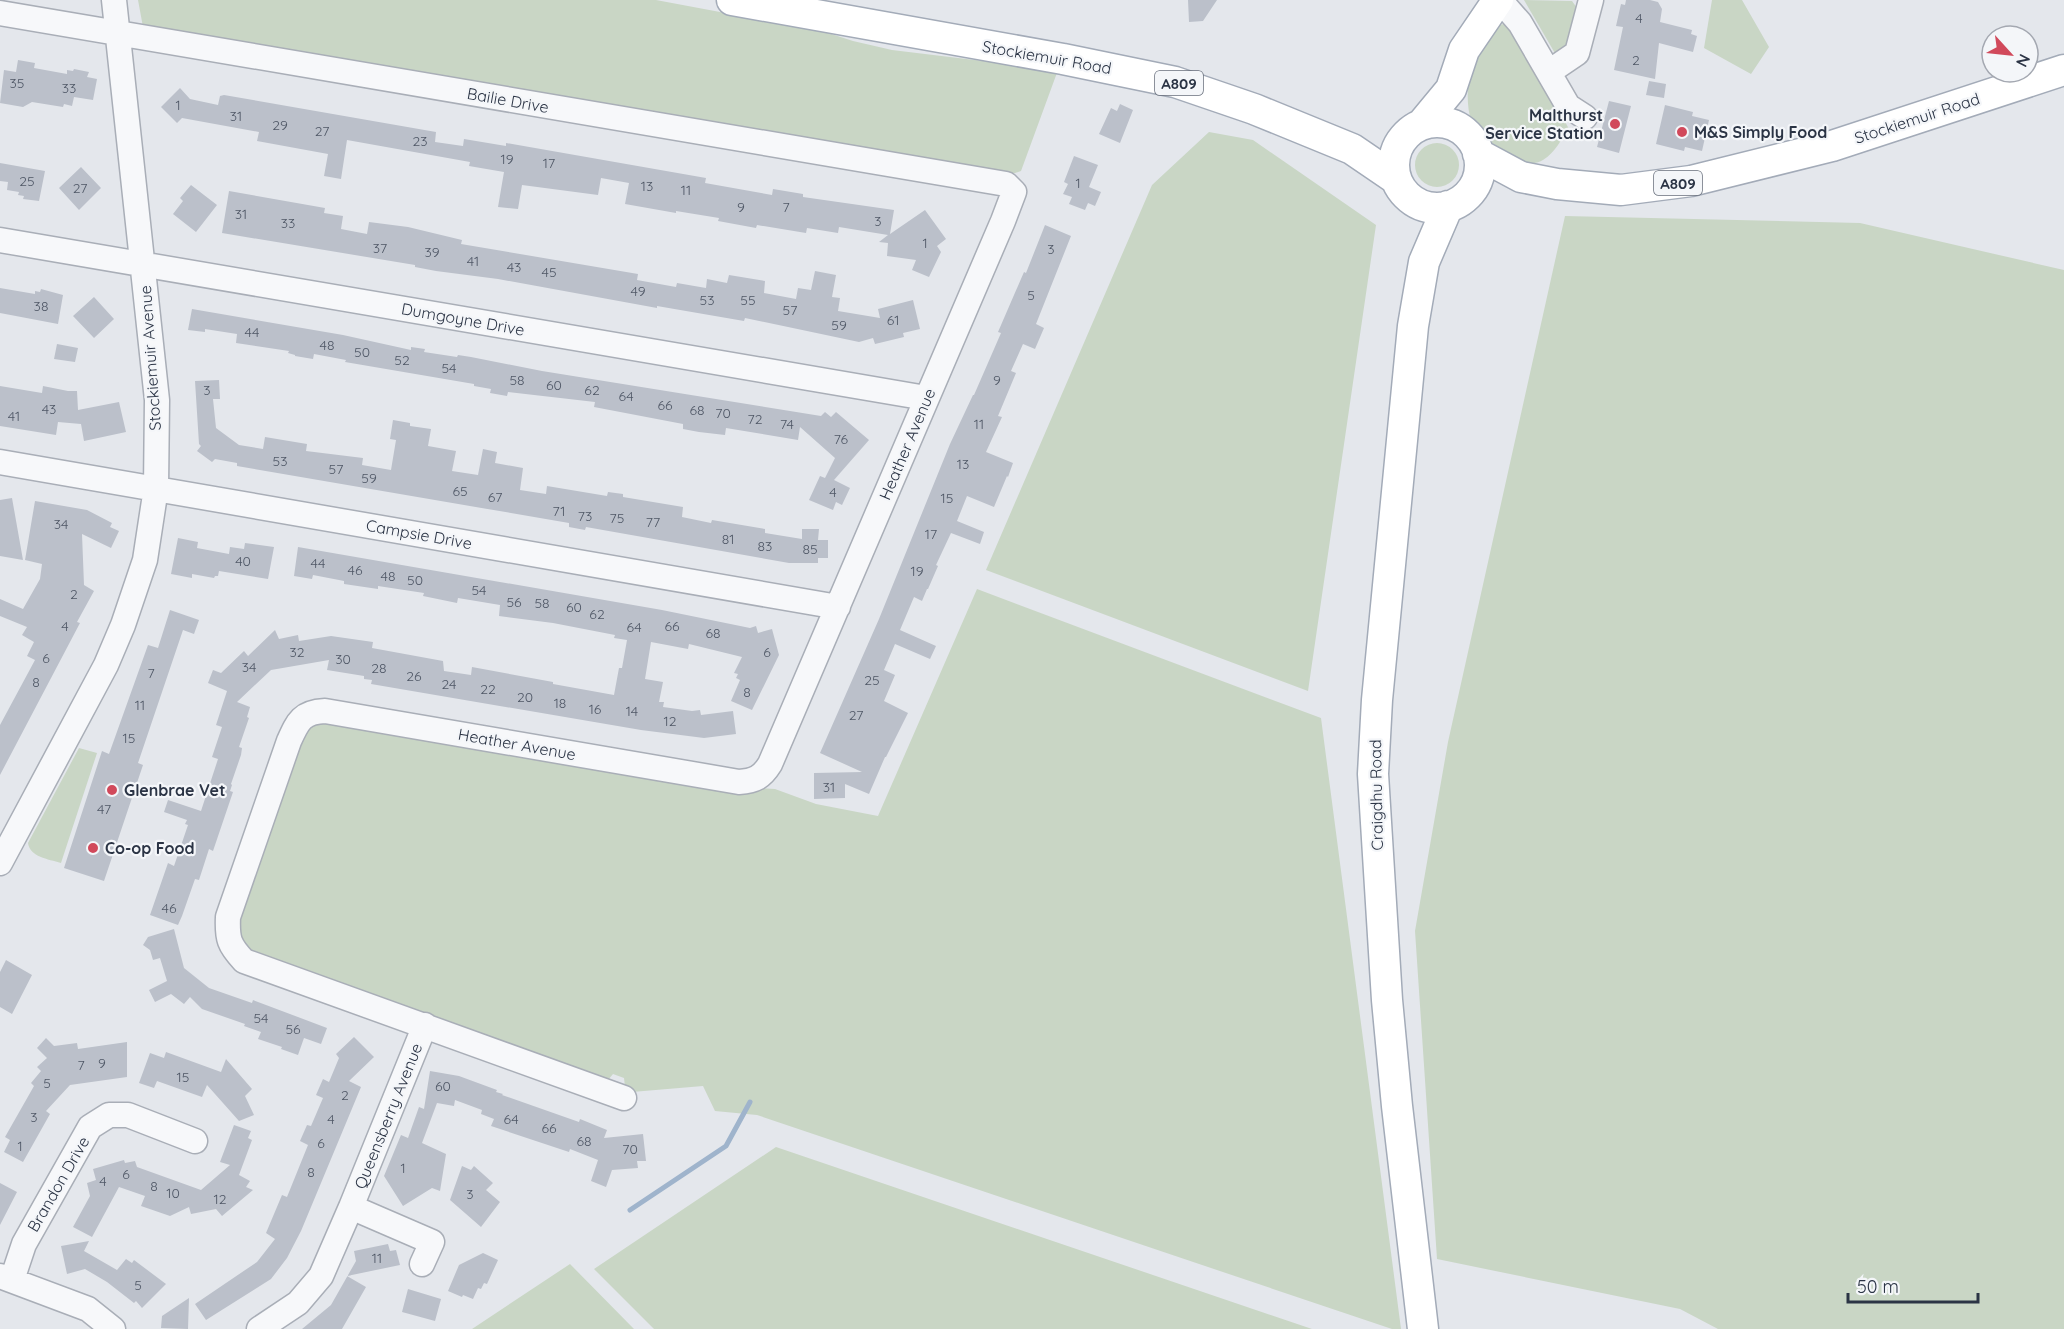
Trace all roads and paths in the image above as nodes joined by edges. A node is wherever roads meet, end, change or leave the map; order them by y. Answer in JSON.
{"nodes":[{"id":1,"x":114,"y":0,"type":"edge"},
{"id":2,"x":732,"y":0,"type":"edge"},
{"id":3,"x":1591,"y":0,"type":"edge"},
{"id":4,"x":1498,"y":1,"type":"edge"},
{"id":5,"x":0,"y":13,"type":"edge"},
{"id":6,"x":118,"y":33,"type":"junction"},
{"id":7,"x":2064,"y":70,"type":"edge"},
{"id":8,"x":1549,"y":72,"type":"junction"},
{"id":9,"x":1451,"y":89,"type":"junction"},
{"id":10,"x":1585,"y":117,"type":"dead end"},
{"id":11,"x":1413,"y":131,"type":"junction"},
{"id":12,"x":1471,"y":143,"type":"junction"},
{"id":13,"x":1352,"y":149,"type":"junction"},
{"id":14,"x":1521,"y":177,"type":"junction"},
{"id":15,"x":1472,"y":188,"type":"junction"},
{"id":16,"x":1405,"y":189,"type":"junction"},
{"id":17,"x":1014,"y":192,"type":"joint"},
{"id":18,"x":1448,"y":206,"type":"junction"},
{"id":19,"x":0,"y":240,"type":"edge"},
{"id":20,"x":1424,"y":262,"type":"junction"},
{"id":21,"x":143,"y":265,"type":"junction"},
{"id":22,"x":926,"y":398,"type":"junction"},
{"id":23,"x":0,"y":462,"type":"edge"},
{"id":24,"x":156,"y":488,"type":"junction"},
{"id":25,"x":838,"y":607,"type":"junction"},
{"id":26,"x":4,"y":848,"type":"edge"},
{"id":27,"x":425,"y":1025,"type":"junction"},
{"id":28,"x":624,"y":1098,"type":"dead end"},
{"id":29,"x":195,"y":1141,"type":"dead end"},
{"id":30,"x":351,"y":1207,"type":"junction"},
{"id":31,"x":422,"y":1264,"type":"dead end"},
{"id":32,"x":6,"y":1278,"type":"edge"},
{"id":33,"x":113,"y":1329,"type":"edge"},
{"id":34,"x":259,"y":1329,"type":"edge"},
{"id":35,"x":1423,"y":1329,"type":"edge"}],
"edges":[{"from":1,"to":6,"type":"street","name":"Stockiemuir Avenue"},
{"from":2,"to":13,"type":"main road","name":"Stockiemuir Road","number":"A809"},
{"from":3,"to":8,"type":"street"},
{"from":4,"to":8,"type":"street"},
{"from":4,"to":9,"type":"main road"},
{"from":5,"to":6,"type":"street","name":"Bailie Drive"},
{"from":6,"to":17,"type":"street","name":"Bailie Drive"},
{"from":6,"to":21,"type":"street","name":"Stockiemuir Avenue"},
{"from":7,"to":14,"type":"main road","name":"Stockiemuir Road","number":"A809"},
{"from":8,"to":10,"type":"street"},
{"from":9,"to":11,"type":"main road"},
{"from":9,"to":12,"type":"main road"},
{"from":11,"to":12,"type":"main road"},
{"from":11,"to":13,"type":"main road"},
{"from":11,"to":16,"type":"main road"},
{"from":12,"to":14,"type":"main road","name":"Stockiemuir Road","number":"A809"},
{"from":12,"to":15,"type":"main road"},
{"from":13,"to":16,"type":"main road","name":"Stockiemuir Road","number":"A809"},
{"from":14,"to":15,"type":"main road","name":"Stockiemuir Road","number":"A809"},
{"from":15,"to":18,"type":"main road"},
{"from":16,"to":18,"type":"main road"},
{"from":16,"to":20,"type":"main road","name":"Craigdhu Road"},
{"from":17,"to":22,"type":"street","name":"Heather Avenue"},
{"from":18,"to":20,"type":"main road","name":"Craigdhu Road"},
{"from":19,"to":21,"type":"street","name":"Dumgoyne Drive"},
{"from":20,"to":35,"type":"main road","name":"Craigdhu Road"},
{"from":21,"to":22,"type":"street","name":"Dumgoyne Drive"},
{"from":21,"to":24,"type":"street","name":"Stockiemuir Avenue"},
{"from":22,"to":25,"type":"street","name":"Heather Avenue"},
{"from":23,"to":24,"type":"street","name":"Campsie Drive"},
{"from":24,"to":25,"type":"street","name":"Campsie Drive"},
{"from":24,"to":26,"type":"street","name":"Stockiemuir Avenue"},
{"from":25,"to":27,"type":"street","name":"Heather Avenue"},
{"from":27,"to":28,"type":"street","name":"Heather Avenue"},
{"from":27,"to":30,"type":"street","name":"Queensberry Avenue"},
{"from":29,"to":32,"type":"street","name":"Brandon Drive"},
{"from":30,"to":31,"type":"street","name":"Queensberry Avenue"},
{"from":30,"to":34,"type":"street","name":"Queensberry Avenue"},
{"from":32,"to":33,"type":"street"}]}
